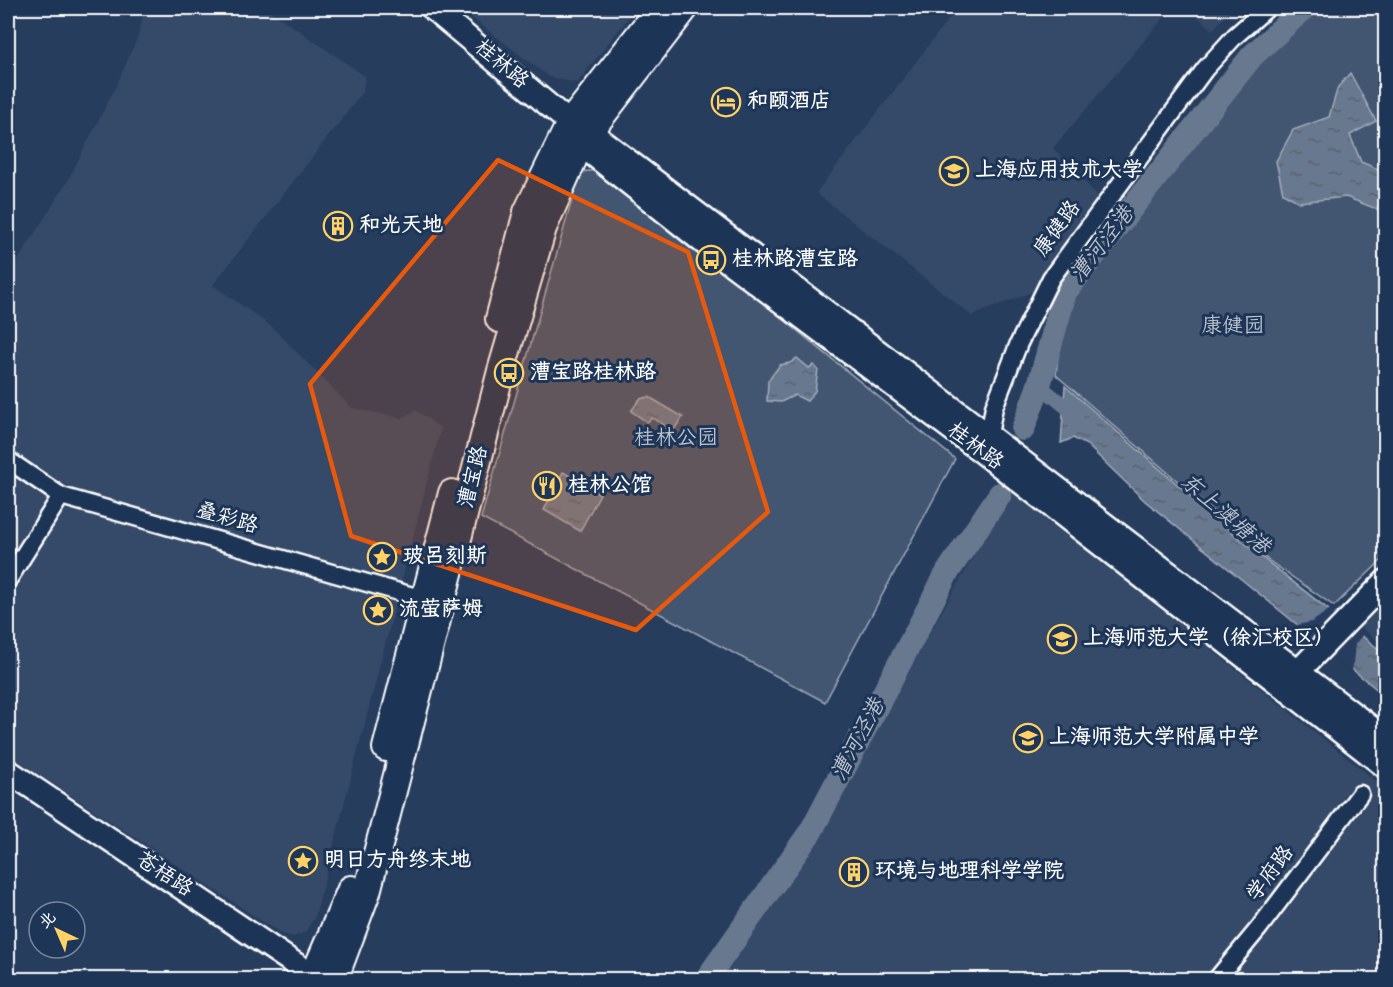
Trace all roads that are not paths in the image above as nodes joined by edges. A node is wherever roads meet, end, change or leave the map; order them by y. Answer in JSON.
{"nodes":[{"id":1,"x":432,"y":8,"type":"edge"},
{"id":2,"x":660,"y":8,"type":"edge"},
{"id":3,"x":685,"y":8,"type":"edge"},
{"id":4,"x":1267,"y":8,"type":"edge"},
{"id":5,"x":580,"y":133,"type":"junction"},
{"id":6,"x":985,"y":443,"type":"junction"},
{"id":7,"x":8,"y":460,"type":"edge"},
{"id":8,"x":61,"y":496,"type":"junction"},
{"id":9,"x":8,"y":580,"type":"edge"},
{"id":10,"x":1386,"y":581,"type":"edge"},
{"id":11,"x":433,"y":601,"type":"junction"},
{"id":12,"x":1291,"y":679,"type":"junction"},
{"id":13,"x":1386,"y":739,"type":"edge"},
{"id":14,"x":1386,"y":767,"type":"edge"},
{"id":15,"x":8,"y":771,"type":"edge"},
{"id":16,"x":1360,"y":794,"type":"dead end"},
{"id":17,"x":320,"y":979,"type":"edge"},
{"id":18,"x":1216,"y":980,"type":"edge"}],
"edges":[{"from":1,"to":5,"type":"main road","name":"桂林路"},
{"from":2,"to":5,"type":"main road","name":"漕宝路"},
{"from":3,"to":5,"type":"main road","name":"漕宝路"},
{"from":4,"to":6,"type":"street","name":"康健路"},
{"from":5,"to":6,"type":"main road","name":"桂林路"},
{"from":5,"to":11,"type":"main road","name":"漕宝路"},
{"from":6,"to":12,"type":"main road","name":"桂林路"},
{"from":7,"to":8,"type":"street","name":"叠彩路"},
{"from":8,"to":9,"type":"street"},
{"from":8,"to":11,"type":"street","name":"叠彩路"},
{"from":10,"to":12,"type":"main road"},
{"from":11,"to":17,"type":"main road","name":"漕宝路"},
{"from":12,"to":13,"type":"main road","name":"桂林路"},
{"from":12,"to":14,"type":"main road","name":"桂林路"},
{"from":15,"to":17,"type":"main road","name":"苍梧路"},
{"from":16,"to":18,"type":"street","name":"学府路"}]}
